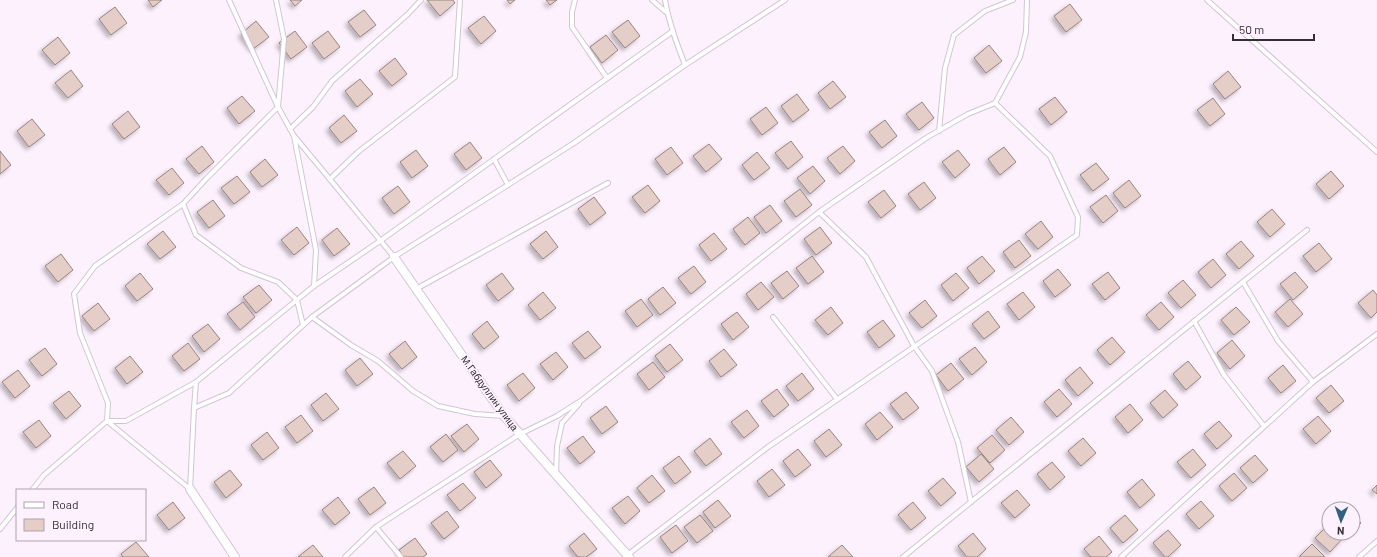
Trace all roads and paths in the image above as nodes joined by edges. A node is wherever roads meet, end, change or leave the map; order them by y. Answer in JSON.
{"nodes":[{"id":1,"x":229,"y":0,"type":"edge"},
{"id":2,"x":276,"y":0,"type":"edge"},
{"id":3,"x":422,"y":0,"type":"edge"},
{"id":4,"x":460,"y":0,"type":"edge"},
{"id":5,"x":575,"y":0,"type":"edge"},
{"id":6,"x":652,"y":0,"type":"edge"},
{"id":7,"x":665,"y":0,"type":"edge"},
{"id":8,"x":785,"y":0,"type":"edge"},
{"id":9,"x":1013,"y":0,"type":"edge"},
{"id":10,"x":1027,"y":0,"type":"edge"},
{"id":11,"x":1207,"y":0,"type":"edge"},
{"id":12,"x":667,"y":14,"type":"junction"},
{"id":13,"x":673,"y":31,"type":"junction"},
{"id":14,"x":685,"y":65,"type":"junction"},
{"id":15,"x":607,"y":78,"type":"junction"},
{"id":16,"x":995,"y":103,"type":"junction"},
{"id":17,"x":278,"y":107,"type":"junction"},
{"id":18,"x":290,"y":129,"type":"junction"},
{"id":19,"x":939,"y":131,"type":"junction"},
{"id":20,"x":294,"y":136,"type":"junction"},
{"id":21,"x":1377,"y":152,"type":"edge"},
{"id":22,"x":494,"y":159,"type":"junction"},
{"id":23,"x":330,"y":179,"type":"junction"},
{"id":24,"x":608,"y":183,"type":"dead end"},
{"id":25,"x":508,"y":185,"type":"junction"},
{"id":26,"x":183,"y":204,"type":"junction"},
{"id":27,"x":819,"y":212,"type":"junction"},
{"id":28,"x":1307,"y":230,"type":"dead end"},
{"id":29,"x":380,"y":241,"type":"junction"},
{"id":30,"x":394,"y":257,"type":"junction"},
{"id":31,"x":1243,"y":282,"type":"junction"},
{"id":32,"x":314,"y":286,"type":"junction"},
{"id":33,"x":416,"y":289,"type":"junction"},
{"id":34,"x":297,"y":300,"type":"junction"},
{"id":35,"x":312,"y":317,"type":"junction"},
{"id":36,"x":773,"y":317,"type":"dead end"},
{"id":37,"x":1194,"y":321,"type":"junction"},
{"id":38,"x":303,"y":325,"type":"junction"},
{"id":39,"x":1377,"y":334,"type":"edge"},
{"id":40,"x":914,"y":346,"type":"junction"},
{"id":41,"x":196,"y":382,"type":"junction"},
{"id":42,"x":1313,"y":382,"type":"junction"},
{"id":43,"x":837,"y":399,"type":"junction"},
{"id":44,"x":582,"y":400,"type":"junction"},
{"id":45,"x":194,"y":408,"type":"junction"},
{"id":46,"x":504,"y":416,"type":"junction"},
{"id":47,"x":107,"y":422,"type":"junction"},
{"id":48,"x":1264,"y":426,"type":"junction"},
{"id":49,"x":520,"y":434,"type":"junction"},
{"id":50,"x":556,"y":475,"type":"junction"},
{"id":51,"x":33,"y":489,"type":"edge"},
{"id":52,"x":190,"y":489,"type":"junction"},
{"id":53,"x":970,"y":502,"type":"junction"},
{"id":54,"x":16,"y":509,"type":"edge"},
{"id":55,"x":376,"y":527,"type":"junction"},
{"id":56,"x":0,"y":529,"type":"edge"},
{"id":57,"x":1377,"y":541,"type":"edge"},
{"id":58,"x":627,"y":556,"type":"edge"},
{"id":59,"x":235,"y":557,"type":"edge"},
{"id":60,"x":345,"y":557,"type":"edge"},
{"id":61,"x":400,"y":557,"type":"edge"},
{"id":62,"x":903,"y":557,"type":"edge"},
{"id":63,"x":1121,"y":557,"type":"edge"},
{"id":64,"x":1359,"y":557,"type":"edge"}],
"edges":[{"from":1,"to":17,"type":"lane"},
{"from":2,"to":17,"type":"lane"},
{"from":3,"to":18,"type":"lane"},
{"from":4,"to":23,"type":"lane"},
{"from":5,"to":15,"type":"lane"},
{"from":6,"to":12,"type":"lane"},
{"from":7,"to":12,"type":"lane"},
{"from":8,"to":14,"type":"lane"},
{"from":9,"to":19,"type":"lane"},
{"from":10,"to":16,"type":"lane"},
{"from":11,"to":21,"type":"lane"},
{"from":12,"to":13,"type":"lane"},
{"from":13,"to":14,"type":"lane"},
{"from":13,"to":15,"type":"lane"},
{"from":14,"to":25,"type":"lane"},
{"from":15,"to":22,"type":"lane"},
{"from":16,"to":19,"type":"lane"},
{"from":16,"to":40,"type":"lane"},
{"from":17,"to":18,"type":"lane"},
{"from":17,"to":26,"type":"lane"},
{"from":18,"to":20,"type":"lane"},
{"from":19,"to":27,"type":"lane"},
{"from":20,"to":23,"type":"lane"},
{"from":20,"to":32,"type":"lane"},
{"from":22,"to":25,"type":"lane"},
{"from":22,"to":29,"type":"lane"},
{"from":23,"to":29,"type":"lane"},
{"from":24,"to":33,"type":"lane"},
{"from":25,"to":30,"type":"lane"},
{"from":26,"to":34,"type":"lane"},
{"from":26,"to":47,"type":"lane"},
{"from":27,"to":40,"type":"lane"},
{"from":27,"to":44,"type":"lane"},
{"from":28,"to":31,"type":"lane"},
{"from":29,"to":30,"type":"lane"},
{"from":29,"to":32,"type":"lane"},
{"from":30,"to":33,"type":"street","name":"М.Габдуллин улица"},
{"from":30,"to":35,"type":"lane"},
{"from":31,"to":37,"type":"lane"},
{"from":31,"to":42,"type":"lane"},
{"from":32,"to":34,"type":"lane"},
{"from":33,"to":46,"type":"street","name":"М.Габдуллин улица"},
{"from":34,"to":38,"type":"lane"},
{"from":34,"to":41,"type":"lane"},
{"from":35,"to":38,"type":"lane"},
{"from":35,"to":46,"type":"lane"},
{"from":36,"to":43,"type":"lane"},
{"from":37,"to":48,"type":"lane"},
{"from":37,"to":53,"type":"lane"},
{"from":38,"to":45,"type":"lane"},
{"from":39,"to":42,"type":"lane"},
{"from":40,"to":43,"type":"lane"},
{"from":40,"to":53,"type":"lane"},
{"from":41,"to":45,"type":"lane"},
{"from":41,"to":47,"type":"lane"},
{"from":42,"to":48,"type":"lane"},
{"from":43,"to":58,"type":"lane"},
{"from":44,"to":49,"type":"lane"},
{"from":44,"to":50,"type":"lane"},
{"from":45,"to":52,"type":"lane"},
{"from":46,"to":49,"type":"street","name":"М.Габдуллин улица"},
{"from":47,"to":51,"type":"lane"},
{"from":47,"to":52,"type":"lane"},
{"from":48,"to":63,"type":"lane"},
{"from":49,"to":50,"type":"street","name":"М.Габдуллин улица"},
{"from":49,"to":55,"type":"lane"},
{"from":50,"to":58,"type":"street","name":"М.Габдуллин улица"},
{"from":52,"to":59,"type":"street"},
{"from":53,"to":62,"type":"lane"},
{"from":54,"to":56,"type":"lane"},
{"from":55,"to":60,"type":"lane"},
{"from":55,"to":61,"type":"lane"},
{"from":57,"to":64,"type":"lane"}]}
